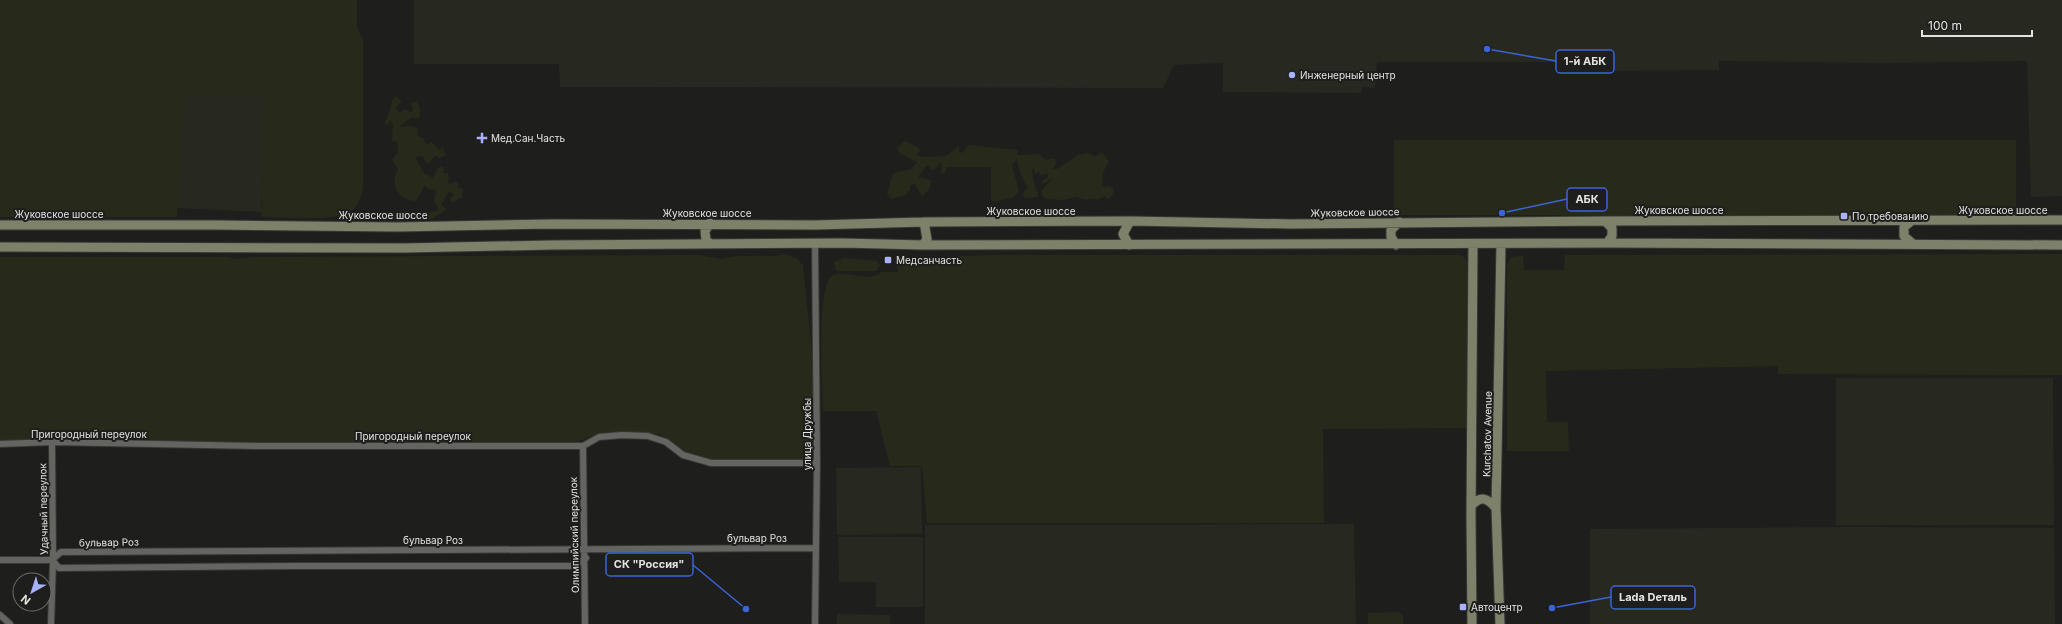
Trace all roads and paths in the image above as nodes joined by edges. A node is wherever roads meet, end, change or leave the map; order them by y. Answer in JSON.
{"nodes":[{"id":1,"x":2062,"y":220,"type":"edge"},
{"id":2,"x":1130,"y":221,"type":"junction"},
{"id":3,"x":1605,"y":221,"type":"junction"},
{"id":4,"x":1911,"y":221,"type":"junction"},
{"id":5,"x":924,"y":222,"type":"junction"},
{"id":6,"x":1399,"y":222,"type":"junction"},
{"id":7,"x":710,"y":223,"type":"junction"},
{"id":8,"x":0,"y":225,"type":"edge"},
{"id":9,"x":1607,"y":243,"type":"junction"},
{"id":10,"x":710,"y":244,"type":"junction"},
{"id":11,"x":815,"y":244,"type":"junction"},
{"id":12,"x":1473,"y":244,"type":"junction"},
{"id":13,"x":1501,"y":244,"type":"junction"},
{"id":14,"x":1913,"y":244,"type":"junction"},
{"id":15,"x":923,"y":245,"type":"junction"},
{"id":16,"x":1129,"y":245,"type":"junction"},
{"id":17,"x":1396,"y":245,"type":"junction"},
{"id":18,"x":2062,"y":245,"type":"edge"},
{"id":19,"x":0,"y":247,"type":"edge"},
{"id":20,"x":52,"y":442,"type":"junction"},
{"id":21,"x":0,"y":444,"type":"edge"},
{"id":22,"x":583,"y":446,"type":"junction"},
{"id":23,"x":817,"y":463,"type":"junction"},
{"id":24,"x":1471,"y":506,"type":"junction"},
{"id":25,"x":1496,"y":508,"type":"junction"},
{"id":26,"x":584,"y":548,"type":"junction"},
{"id":27,"x":816,"y":548,"type":"junction"},
{"id":28,"x":586,"y":558,"type":"junction"},
{"id":29,"x":0,"y":560,"type":"edge"},
{"id":30,"x":53,"y":560,"type":"junction"},
{"id":31,"x":0,"y":615,"type":"edge"},
{"id":32,"x":10,"y":624,"type":"edge"},
{"id":33,"x":51,"y":624,"type":"edge"},
{"id":34,"x":585,"y":624,"type":"edge"},
{"id":35,"x":814,"y":624,"type":"edge"},
{"id":36,"x":1472,"y":624,"type":"edge"},
{"id":37,"x":1500,"y":624,"type":"edge"}],
"edges":[{"from":1,"to":4,"type":"main road","name":"Жуковское шоссе"},
{"from":2,"to":5,"type":"main road","name":"Жуковское шоссе"},
{"from":2,"to":6,"type":"main road","name":"Жуковское шоссе"},
{"from":2,"to":16,"type":"main road"},
{"from":3,"to":4,"type":"main road","name":"Жуковское шоссе"},
{"from":3,"to":6,"type":"main road","name":"Жуковское шоссе"},
{"from":3,"to":9,"type":"main road"},
{"from":4,"to":14,"type":"main road"},
{"from":5,"to":7,"type":"main road","name":"Жуковское шоссе"},
{"from":5,"to":15,"type":"main road"},
{"from":6,"to":17,"type":"main road"},
{"from":7,"to":8,"type":"main road","name":"Жуковское шоссе"},
{"from":7,"to":10,"type":"main road"},
{"from":9,"to":13,"type":"main road"},
{"from":9,"to":14,"type":"main road"},
{"from":10,"to":11,"type":"main road"},
{"from":10,"to":19,"type":"main road"},
{"from":11,"to":15,"type":"main road"},
{"from":11,"to":23,"type":"street","name":"улица Дружбы"},
{"from":12,"to":13,"type":"main road"},
{"from":12,"to":17,"type":"main road"},
{"from":12,"to":24,"type":"main road","name":"Kurchatov Avenue"},
{"from":13,"to":25,"type":"main road","name":"Kurchatov Avenue"},
{"from":14,"to":18,"type":"main road"},
{"from":15,"to":16,"type":"main road"},
{"from":16,"to":17,"type":"main road"},
{"from":20,"to":21,"type":"street","name":"Пригородный переулок"},
{"from":20,"to":22,"type":"street","name":"Пригородный переулок"},
{"from":20,"to":30,"type":"street","name":"Удачный переулок"},
{"from":22,"to":23,"type":"street","name":"Пригородный переулок"},
{"from":22,"to":26,"type":"street","name":"Олимпийский переулок"},
{"from":23,"to":27,"type":"street","name":"улица Дружбы"},
{"from":24,"to":25,"type":"main road"},
{"from":24,"to":36,"type":"main road","name":"Kurchatov Avenue"},
{"from":25,"to":37,"type":"main road","name":"Kurchatov Avenue"},
{"from":26,"to":27,"type":"street","name":"бульвар Роз"},
{"from":26,"to":28,"type":"street","name":"Олимпийский переулок"},
{"from":26,"to":30,"type":"street","name":"бульвар Роз"},
{"from":27,"to":35,"type":"street","name":"улица Дружбы"},
{"from":28,"to":30,"type":"street"},
{"from":28,"to":34,"type":"street","name":"Олимпийский переулок"},
{"from":29,"to":30,"type":"street"},
{"from":30,"to":33,"type":"street","name":"Удачный переулок"},
{"from":31,"to":32,"type":"street"}]}
